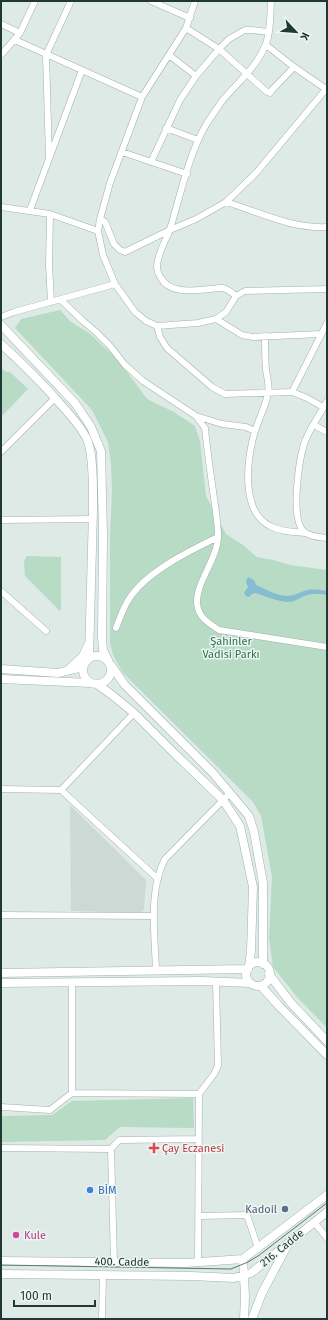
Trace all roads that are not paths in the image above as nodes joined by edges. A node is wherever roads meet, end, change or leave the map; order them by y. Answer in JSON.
{"nodes":[{"id":1,"x":35,"y":1,"type":"edge"},
{"id":2,"x":71,"y":1,"type":"edge"},
{"id":3,"x":151,"y":1,"type":"edge"},
{"id":4,"x":195,"y":1,"type":"edge"},
{"id":5,"x":270,"y":1,"type":"edge"},
{"id":6,"x":190,"y":18,"type":"junction"},
{"id":7,"x":1,"y":24,"type":"edge"},
{"id":8,"x":186,"y":28,"type":"junction"},
{"id":9,"x":268,"y":32,"type":"junction"},
{"id":10,"x":20,"y":34,"type":"junction"},
{"id":11,"x":15,"y":40,"type":"junction"},
{"id":12,"x":266,"y":45,"type":"junction"},
{"id":13,"x":219,"y":49,"type":"junction"},
{"id":14,"x":1,"y":55,"type":"edge"},
{"id":15,"x":46,"y":55,"type":"junction"},
{"id":16,"x":169,"y":55,"type":"junction"},
{"id":17,"x":294,"y":67,"type":"junction"},
{"id":18,"x":82,"y":70,"type":"junction"},
{"id":19,"x":247,"y":75,"type":"junction"},
{"id":20,"x":196,"y":76,"type":"junction"},
{"id":21,"x":327,"y":88,"type":"edge"},
{"id":22,"x":142,"y":97,"type":"junction"},
{"id":23,"x":166,"y":128,"type":"junction"},
{"id":24,"x":198,"y":140,"type":"junction"},
{"id":25,"x":122,"y":152,"type":"junction"},
{"id":26,"x":49,"y":158,"type":"junction"},
{"id":27,"x":150,"y":162,"type":"junction"},
{"id":28,"x":187,"y":174,"type":"junction"},
{"id":29,"x":226,"y":202,"type":"junction"},
{"id":30,"x":1,"y":206,"type":"edge"},
{"id":31,"x":30,"y":210,"type":"junction"},
{"id":32,"x":50,"y":214,"type":"junction"},
{"id":33,"x":100,"y":219,"type":"junction"},
{"id":34,"x":327,"y":227,"type":"edge"},
{"id":35,"x":170,"y":230,"type":"junction"},
{"id":36,"x":98,"y":231,"type":"junction"},
{"id":37,"x":115,"y":284,"type":"junction"},
{"id":38,"x":327,"y":288,"type":"edge"},
{"id":39,"x":236,"y":296,"type":"junction"},
{"id":40,"x":61,"y":300,"type":"junction"},
{"id":41,"x":51,"y":302,"type":"junction"},
{"id":42,"x":1,"y":317,"type":"edge"},
{"id":43,"x":216,"y":319,"type":"junction"},
{"id":44,"x":327,"y":323,"type":"edge"},
{"id":45,"x":1,"y":325,"type":"edge"},
{"id":46,"x":158,"y":326,"type":"junction"},
{"id":47,"x":321,"y":334,"type":"junction"},
{"id":48,"x":265,"y":336,"type":"junction"},
{"id":49,"x":1,"y":344,"type":"edge"},
{"id":50,"x":269,"y":392,"type":"junction"},
{"id":51,"x":292,"y":392,"type":"junction"},
{"id":52,"x":55,"y":398,"type":"junction"},
{"id":53,"x":327,"y":400,"type":"edge"},
{"id":54,"x":323,"y":408,"type":"junction"},
{"id":55,"x":196,"y":416,"type":"junction"},
{"id":56,"x":314,"y":426,"type":"junction"},
{"id":57,"x":255,"y":431,"type":"junction"},
{"id":58,"x":327,"y":432,"type":"edge"},
{"id":59,"x":1,"y":452,"type":"edge"},
{"id":60,"x":93,"y":519,"type":"junction"},
{"id":61,"x":1,"y":520,"type":"edge"},
{"id":62,"x":306,"y":533,"type":"junction"},
{"id":63,"x":218,"y":537,"type":"junction"},
{"id":64,"x":327,"y":538,"type":"edge"},
{"id":65,"x":1,"y":591,"type":"edge"},
{"id":66,"x":116,"y":628,"type":"dead end"},
{"id":67,"x":46,"y":631,"type":"dead end"},
{"id":68,"x":90,"y":640,"type":"junction"},
{"id":69,"x":327,"y":646,"type":"edge"},
{"id":70,"x":89,"y":658,"type":"junction"},
{"id":71,"x":109,"y":663,"type":"junction"},
{"id":72,"x":83,"y":668,"type":"junction"},
{"id":73,"x":1,"y":669,"type":"edge"},
{"id":74,"x":68,"y":671,"type":"junction"},
{"id":75,"x":1,"y":679,"type":"edge"},
{"id":76,"x":94,"y":684,"type":"junction"},
{"id":77,"x":134,"y":713,"type":"junction"},
{"id":78,"x":1,"y":789,"type":"edge"},
{"id":79,"x":61,"y":790,"type":"junction"},
{"id":80,"x":230,"y":793,"type":"junction"},
{"id":81,"x":223,"y":800,"type":"junction"},
{"id":82,"x":158,"y":878,"type":"junction"},
{"id":83,"x":1,"y":915,"type":"edge"},
{"id":84,"x":154,"y":916,"type":"junction"},
{"id":85,"x":251,"y":951,"type":"junction"},
{"id":86,"x":263,"y":964,"type":"junction"},
{"id":87,"x":248,"y":968,"type":"junction"},
{"id":88,"x":234,"y":969,"type":"junction"},
{"id":89,"x":156,"y":971,"type":"junction"},
{"id":90,"x":1,"y":973,"type":"edge"},
{"id":91,"x":269,"y":974,"type":"junction"},
{"id":92,"x":216,"y":982,"type":"junction"},
{"id":93,"x":1,"y":983,"type":"edge"},
{"id":94,"x":72,"y":983,"type":"junction"},
{"id":95,"x":250,"y":983,"type":"junction"},
{"id":96,"x":261,"y":986,"type":"junction"},
{"id":97,"x":327,"y":1041,"type":"edge"},
{"id":98,"x":327,"y":1055,"type":"edge"},
{"id":99,"x":72,"y":1094,"type":"junction"},
{"id":100,"x":199,"y":1094,"type":"junction"},
{"id":101,"x":1,"y":1107,"type":"edge"},
{"id":102,"x":198,"y":1139,"type":"junction"},
{"id":103,"x":1,"y":1148,"type":"edge"},
{"id":104,"x":111,"y":1149,"type":"junction"},
{"id":105,"x":327,"y":1195,"type":"edge"},
{"id":106,"x":327,"y":1212,"type":"edge"},
{"id":107,"x":199,"y":1216,"type":"junction"},
{"id":108,"x":314,"y":1222,"type":"junction"},
{"id":109,"x":327,"y":1238,"type":"edge"},
{"id":110,"x":288,"y":1244,"type":"junction"},
{"id":111,"x":258,"y":1248,"type":"junction"},
{"id":112,"x":243,"y":1259,"type":"junction"},
{"id":113,"x":1,"y":1261,"type":"edge"},
{"id":114,"x":114,"y":1262,"type":"junction"},
{"id":115,"x":198,"y":1263,"type":"junction"},
{"id":116,"x":1,"y":1274,"type":"edge"},
{"id":117,"x":103,"y":1275,"type":"junction"},
{"id":118,"x":244,"y":1276,"type":"junction"},
{"id":119,"x":232,"y":1278,"type":"junction"},
{"id":120,"x":245,"y":1296,"type":"junction"},
{"id":121,"x":102,"y":1319,"type":"edge"},
{"id":122,"x":244,"y":1319,"type":"edge"},
{"id":123,"x":252,"y":1319,"type":"edge"}],
"edges":[{"from":1,"to":10,"type":"street"},
{"from":2,"to":15,"type":"street"},
{"from":3,"to":6,"type":"street"},
{"from":4,"to":6,"type":"street"},
{"from":5,"to":9,"type":"street"},
{"from":6,"to":8,"type":"street"},
{"from":7,"to":10,"type":"street"},
{"from":8,"to":13,"type":"street"},
{"from":8,"to":16,"type":"street"},
{"from":9,"to":12,"type":"street"},
{"from":9,"to":13,"type":"street"},
{"from":10,"to":11,"type":"street"},
{"from":11,"to":14,"type":"street"},
{"from":11,"to":15,"type":"street"},
{"from":12,"to":17,"type":"street"},
{"from":12,"to":19,"type":"street"},
{"from":13,"to":19,"type":"street"},
{"from":13,"to":20,"type":"street"},
{"from":15,"to":18,"type":"street"},
{"from":15,"to":26,"type":"street"},
{"from":16,"to":20,"type":"street"},
{"from":16,"to":22,"type":"street"},
{"from":17,"to":19,"type":"street"},
{"from":17,"to":21,"type":"street"},
{"from":18,"to":22,"type":"street"},
{"from":18,"to":26,"type":"street"},
{"from":19,"to":24,"type":"street"},
{"from":20,"to":23,"type":"street"},
{"from":21,"to":29,"type":"street"},
{"from":22,"to":25,"type":"street"},
{"from":23,"to":24,"type":"street"},
{"from":23,"to":27,"type":"street"},
{"from":24,"to":28,"type":"street"},
{"from":25,"to":27,"type":"street"},
{"from":25,"to":33,"type":"street"},
{"from":26,"to":31,"type":"street"},
{"from":27,"to":28,"type":"street"},
{"from":28,"to":35,"type":"street"},
{"from":29,"to":34,"type":"street"},
{"from":29,"to":35,"type":"street"},
{"from":30,"to":31,"type":"street"},
{"from":31,"to":32,"type":"street"},
{"from":32,"to":36,"type":"street"},
{"from":32,"to":41,"type":"street"},
{"from":33,"to":35,"type":"street"},
{"from":33,"to":36,"type":"street"},
{"from":35,"to":39,"type":"street"},
{"from":36,"to":37,"type":"street"},
{"from":37,"to":40,"type":"street"},
{"from":37,"to":46,"type":"street"},
{"from":38,"to":39,"type":"street"},
{"from":39,"to":43,"type":"street"},
{"from":40,"to":41,"type":"street"},
{"from":40,"to":55,"type":"street"},
{"from":41,"to":42,"type":"street"},
{"from":43,"to":46,"type":"street"},
{"from":43,"to":48,"type":"street"},
{"from":44,"to":47,"type":"street"},
{"from":45,"to":71,"type":"street"},
{"from":46,"to":50,"type":"street"},
{"from":47,"to":48,"type":"street"},
{"from":47,"to":51,"type":"street"},
{"from":48,"to":50,"type":"street"},
{"from":49,"to":52,"type":"street"},
{"from":50,"to":51,"type":"street"},
{"from":50,"to":57,"type":"street"},
{"from":51,"to":54,"type":"street"},
{"from":52,"to":59,"type":"street"},
{"from":52,"to":60,"type":"street"},
{"from":53,"to":54,"type":"street"},
{"from":54,"to":56,"type":"street"},
{"from":55,"to":57,"type":"street"},
{"from":55,"to":63,"type":"street"},
{"from":56,"to":58,"type":"street"},
{"from":56,"to":62,"type":"street"},
{"from":57,"to":62,"type":"street"},
{"from":60,"to":61,"type":"street"},
{"from":60,"to":68,"type":"street"},
{"from":62,"to":64,"type":"street"},
{"from":63,"to":66,"type":"street"},
{"from":63,"to":69,"type":"street"},
{"from":65,"to":67,"type":"street"},
{"from":68,"to":70,"type":"street"},
{"from":68,"to":74,"type":"street"},
{"from":70,"to":71,"type":"street"},
{"from":70,"to":72,"type":"street"},
{"from":71,"to":76,"type":"street"},
{"from":71,"to":80,"type":"street"},
{"from":72,"to":74,"type":"street"},
{"from":72,"to":76,"type":"street"},
{"from":73,"to":74,"type":"street"},
{"from":75,"to":76,"type":"street"},
{"from":76,"to":77,"type":"street"},
{"from":77,"to":79,"type":"street"},
{"from":77,"to":81,"type":"street"},
{"from":78,"to":79,"type":"street"},
{"from":79,"to":82,"type":"street"},
{"from":80,"to":81,"type":"street"},
{"from":80,"to":86,"type":"street"},
{"from":81,"to":82,"type":"street"},
{"from":81,"to":85,"type":"street"},
{"from":82,"to":84,"type":"street"},
{"from":83,"to":84,"type":"street"},
{"from":84,"to":89,"type":"street"},
{"from":85,"to":87,"type":"street"},
{"from":85,"to":88,"type":"street"},
{"from":86,"to":87,"type":"street"},
{"from":86,"to":91,"type":"street"},
{"from":87,"to":88,"type":"street"},
{"from":87,"to":95,"type":"street"},
{"from":88,"to":89,"type":"street"},
{"from":89,"to":90,"type":"street"},
{"from":91,"to":96,"type":"street"},
{"from":91,"to":97,"type":"street"},
{"from":92,"to":94,"type":"street"},
{"from":92,"to":95,"type":"street"},
{"from":92,"to":100,"type":"street"},
{"from":93,"to":94,"type":"street"},
{"from":94,"to":99,"type":"street"},
{"from":95,"to":96,"type":"street"},
{"from":96,"to":98,"type":"street"},
{"from":99,"to":100,"type":"street"},
{"from":99,"to":101,"type":"street"},
{"from":100,"to":102,"type":"street"},
{"from":102,"to":104,"type":"street"},
{"from":102,"to":107,"type":"street"},
{"from":103,"to":104,"type":"street"},
{"from":104,"to":114,"type":"street"},
{"from":105,"to":111,"type":"street","name":"216. Cadde"},
{"from":106,"to":108,"type":"street","name":"216. Cadde"},
{"from":107,"to":111,"type":"street"},
{"from":107,"to":115,"type":"street"},
{"from":108,"to":109,"type":"street"},
{"from":108,"to":110,"type":"street","name":"216. Cadde"},
{"from":110,"to":118,"type":"street","name":"216. Cadde"},
{"from":110,"to":123,"type":"street"},
{"from":111,"to":112,"type":"street","name":"216. Cadde"},
{"from":112,"to":115,"type":"street","name":"400. Cadde"},
{"from":112,"to":118,"type":"street"},
{"from":113,"to":114,"type":"street","name":"400. Cadde"},
{"from":114,"to":115,"type":"street","name":"400. Cadde"},
{"from":116,"to":117,"type":"street","name":"400. Cadde"},
{"from":117,"to":119,"type":"street","name":"400. Cadde"},
{"from":117,"to":121,"type":"street"},
{"from":118,"to":119,"type":"street","name":"216. Cadde"},
{"from":118,"to":120,"type":"street"},
{"from":119,"to":120,"type":"street"},
{"from":120,"to":122,"type":"street"}]}
